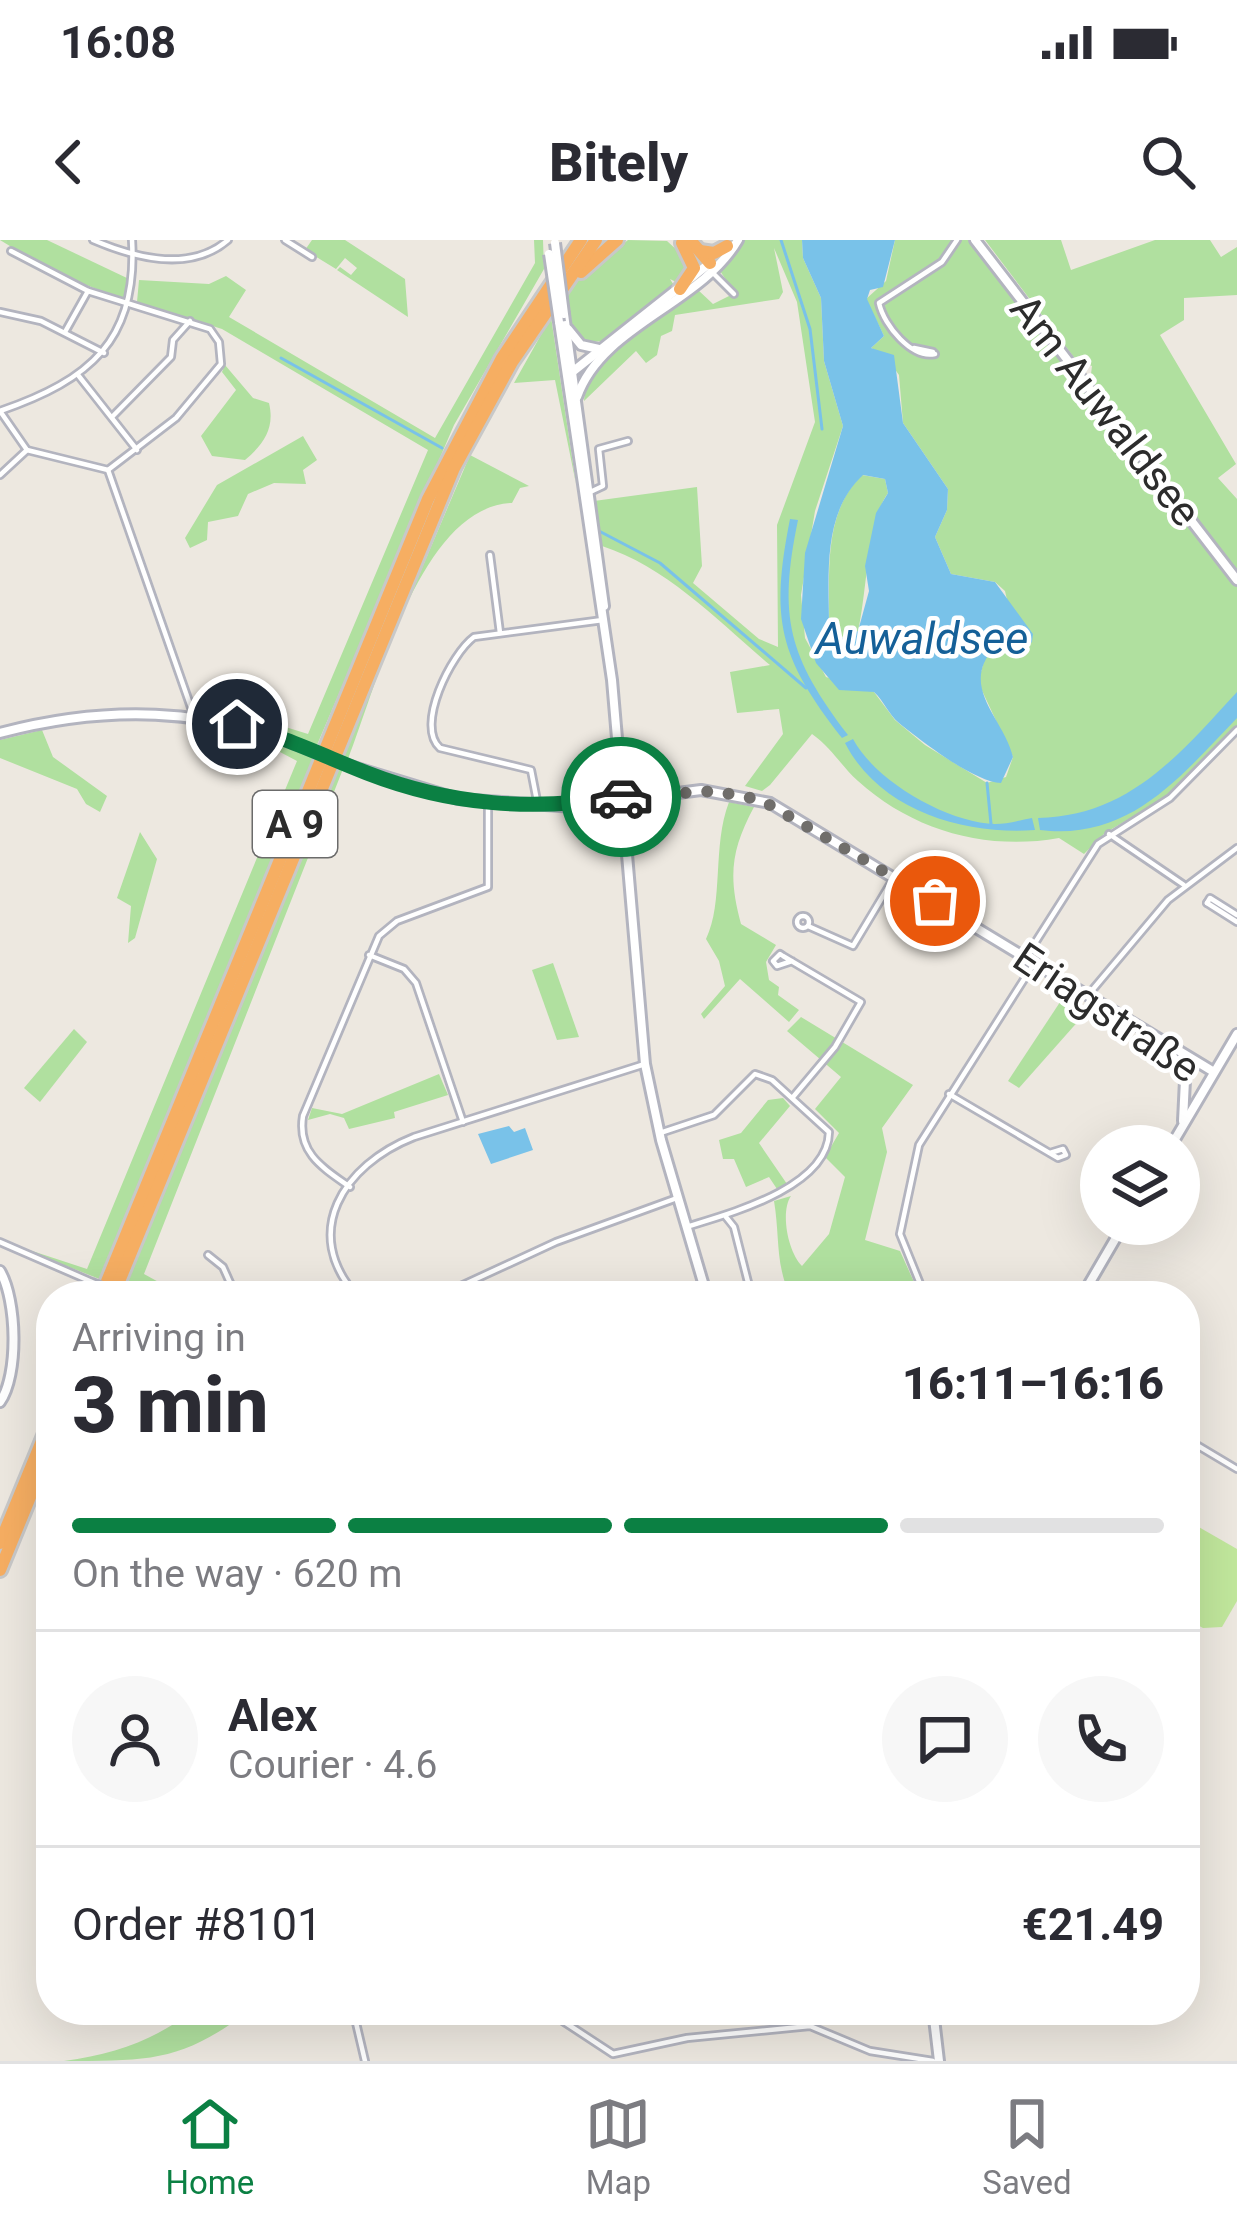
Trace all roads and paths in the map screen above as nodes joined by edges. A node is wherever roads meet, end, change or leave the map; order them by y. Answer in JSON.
{"nodes":[{"id":1,"x":93,"y":240,"type":"edge"},
{"id":2,"x":132,"y":240,"type":"edge"},
{"id":3,"x":228,"y":240,"type":"edge"},
{"id":4,"x":285,"y":240,"type":"edge"},
{"id":5,"x":581,"y":240,"type":"edge"},
{"id":6,"x":596,"y":240,"type":"edge"},
{"id":7,"x":617,"y":240,"type":"edge"},
{"id":8,"x":957,"y":240,"type":"edge"},
{"id":9,"x":975,"y":240,"type":"edge"},
{"id":10,"x":552,"y":241,"type":"edge"},
{"id":11,"x":732,"y":242,"type":"edge"},
{"id":12,"x":687,"y":243,"type":"edge"},
{"id":13,"x":11,"y":251,"type":"dead end"},
{"id":14,"x":133,"y":256,"type":"junction"},
{"id":15,"x":312,"y":257,"type":"dead end"},
{"id":16,"x":710,"y":267,"type":"junction"},
{"id":17,"x":680,"y":290,"type":"junction"},
{"id":18,"x":88,"y":291,"type":"junction"},
{"id":19,"x":734,"y":294,"type":"dead end"},
{"id":20,"x":550,"y":303,"type":"junction"},
{"id":21,"x":130,"y":304,"type":"junction"},
{"id":22,"x":0,"y":312,"type":"edge"},
{"id":23,"x":190,"y":321,"type":"junction"},
{"id":24,"x":563,"y":321,"type":"junction"},
{"id":25,"x":65,"y":332,"type":"junction"},
{"id":26,"x":603,"y":349,"type":"junction"},
{"id":27,"x":104,"y":353,"type":"junction"},
{"id":28,"x":934,"y":353,"type":"dead end"},
{"id":29,"x":568,"y":371,"type":"junction"},
{"id":30,"x":588,"y":373,"type":"junction"},
{"id":31,"x":77,"y":374,"type":"junction"},
{"id":32,"x":576,"y":399,"type":"junction"},
{"id":33,"x":0,"y":411,"type":"edge"},
{"id":34,"x":112,"y":417,"type":"junction"},
{"id":35,"x":628,"y":441,"type":"dead end"},
{"id":36,"x":27,"y":450,"type":"junction"},
{"id":37,"x":137,"y":450,"type":"junction"},
{"id":38,"x":108,"y":470,"type":"junction"},
{"id":39,"x":0,"y":475,"type":"edge"},
{"id":40,"x":585,"y":493,"type":"junction"},
{"id":41,"x":490,"y":555,"type":"dead end"},
{"id":42,"x":1237,"y":580,"type":"edge"},
{"id":43,"x":603,"y":620,"type":"junction"},
{"id":44,"x":500,"y":632,"type":"junction"},
{"id":45,"x":194,"y":716,"type":"junction"},
{"id":46,"x":1237,"y":730,"type":"edge"},
{"id":47,"x":0,"y":733,"type":"edge"},
{"id":48,"x":624,"y":800,"type":"junction"},
{"id":49,"x":488,"y":803,"type":"junction"},
{"id":50,"x":538,"y":808,"type":"junction"},
{"id":51,"x":1109,"y":834,"type":"junction"},
{"id":52,"x":1237,"y":848,"type":"edge"},
{"id":53,"x":894,"y":876,"type":"junction"},
{"id":54,"x":1184,"y":885,"type":"junction"},
{"id":55,"x":808,"y":926,"type":"dead end"},
{"id":56,"x":369,"y":955,"type":"junction"},
{"id":57,"x":1030,"y":959,"type":"junction"},
{"id":58,"x":792,"y":961,"type":"dead end"},
{"id":59,"x":1089,"y":994,"type":"junction"},
{"id":60,"x":1237,"y":1034,"type":"edge"},
{"id":61,"x":1164,"y":1042,"type":"junction"},
{"id":62,"x":645,"y":1064,"type":"junction"},
{"id":63,"x":1214,"y":1072,"type":"junction"},
{"id":64,"x":949,"y":1094,"type":"junction"},
{"id":65,"x":793,"y":1097,"type":"junction"},
{"id":66,"x":463,"y":1122,"type":"junction"},
{"id":67,"x":1181,"y":1125,"type":"edge"},
{"id":68,"x":1183,"y":1125,"type":"edge"},
{"id":69,"x":659,"y":1133,"type":"junction"},
{"id":70,"x":1050,"y":1153,"type":"dead end"},
{"id":71,"x":350,"y":1187,"type":"junction"},
{"id":72,"x":678,"y":1198,"type":"junction"},
{"id":73,"x":726,"y":1217,"type":"junction"},
{"id":74,"x":686,"y":1228,"type":"junction"},
{"id":75,"x":0,"y":1242,"type":"edge"},
{"id":76,"x":1112,"y":1245,"type":"edge"},
{"id":77,"x":208,"y":1256,"type":"dead end"},
{"id":78,"x":0,"y":1271,"type":"edge"},
{"id":79,"x":90,"y":1281,"type":"edge"},
{"id":80,"x":107,"y":1281,"type":"edge"},
{"id":81,"x":119,"y":1281,"type":"edge"},
{"id":82,"x":231,"y":1281,"type":"edge"},
{"id":83,"x":348,"y":1281,"type":"edge"},
{"id":84,"x":472,"y":1281,"type":"edge"},
{"id":85,"x":702,"y":1281,"type":"edge"},
{"id":86,"x":748,"y":1281,"type":"edge"},
{"id":87,"x":917,"y":1281,"type":"edge"},
{"id":88,"x":1091,"y":1281,"type":"edge"},
{"id":89,"x":0,"y":1402,"type":"edge"},
{"id":90,"x":1200,"y":1447,"type":"edge"},
{"id":91,"x":36,"y":1455,"type":"edge"},
{"id":92,"x":1237,"y":1469,"type":"edge"},
{"id":93,"x":36,"y":1482,"type":"edge"},
{"id":94,"x":0,"y":1543,"type":"edge"},
{"id":95,"x":0,"y":1570,"type":"edge"},
{"id":96,"x":357,"y":2025,"type":"edge"},
{"id":97,"x":569,"y":2025,"type":"edge"},
{"id":98,"x":934,"y":2025,"type":"edge"},
{"id":99,"x":365,"y":2061,"type":"edge"},
{"id":100,"x":936,"y":2061,"type":"edge"}],
"edges":[{"from":1,"to":14,"type":"street"},
{"from":2,"to":14,"type":"street"},
{"from":3,"to":14,"type":"street"},
{"from":4,"to":15,"type":"street"},
{"from":5,"to":80,"type":"highway","number":"A 9"},
{"from":6,"to":20,"type":"highway","number":"A 9"},
{"from":7,"to":20,"type":"highway"},
{"from":8,"to":28,"type":"street"},
{"from":9,"to":42,"type":"main road","name":"Am Auwaldsee"},
{"from":10,"to":24,"type":"main road","bridge":true},
{"from":10,"to":24,"type":"main road","bridge":true},
{"from":11,"to":12,"type":"highway"},
{"from":11,"to":16,"type":"main road"},
{"from":12,"to":16,"type":"highway"},
{"from":12,"to":17,"type":"highway"},
{"from":13,"to":18,"type":"street"},
{"from":14,"to":21,"type":"street"},
{"from":16,"to":17,"type":"main road"},
{"from":16,"to":19,"type":"street"},
{"from":16,"to":30,"type":"main road"},
{"from":17,"to":26,"type":"main road"},
{"from":18,"to":21,"type":"street"},
{"from":18,"to":25,"type":"street"},
{"from":20,"to":81,"type":"highway","number":"A 9"},
{"from":21,"to":23,"type":"street"},
{"from":21,"to":27,"type":"street"},
{"from":22,"to":25,"type":"street"},
{"from":23,"to":34,"type":"street"},
{"from":23,"to":37,"type":"street"},
{"from":24,"to":26,"type":"main road"},
{"from":24,"to":29,"type":"main road"},
{"from":25,"to":27,"type":"street"},
{"from":26,"to":29,"type":"main road"},
{"from":27,"to":31,"type":"street"},
{"from":29,"to":30,"type":"main road"},
{"from":29,"to":32,"type":"main road"},
{"from":29,"to":40,"type":"main road"},
{"from":30,"to":32,"type":"main road"},
{"from":31,"to":33,"type":"street"},
{"from":31,"to":34,"type":"street"},
{"from":32,"to":40,"type":"main road"},
{"from":33,"to":36,"type":"street"},
{"from":34,"to":37,"type":"street"},
{"from":35,"to":40,"type":"street"},
{"from":36,"to":38,"type":"street"},
{"from":36,"to":39,"type":"street"},
{"from":37,"to":38,"type":"street"},
{"from":38,"to":45,"type":"street"},
{"from":40,"to":43,"type":"main road"},
{"from":41,"to":44,"type":"street"},
{"from":43,"to":44,"type":"street"},
{"from":43,"to":48,"type":"main road"},
{"from":44,"to":50,"type":"street"},
{"from":45,"to":47,"type":"main road","name":"Eriagstraße"},
{"from":45,"to":49,"type":"main road","name":"Eriagstraße","bridge":true},
{"from":46,"to":51,"type":"street"},
{"from":48,"to":50,"type":"main road","name":"Eriagstraße"},
{"from":48,"to":53,"type":"main road","name":"Eriagstraße"},
{"from":48,"to":62,"type":"main road"},
{"from":49,"to":50,"type":"main road","name":"Eriagstraße"},
{"from":49,"to":56,"type":"street"},
{"from":51,"to":54,"type":"street"},
{"from":51,"to":57,"type":"street"},
{"from":52,"to":54,"type":"street"},
{"from":53,"to":55,"type":"street"},
{"from":53,"to":57,"type":"main road","name":"Eriagstraße"},
{"from":54,"to":59,"type":"street"},
{"from":56,"to":66,"type":"street"},
{"from":56,"to":71,"type":"street"},
{"from":57,"to":59,"type":"main road","name":"Eriagstraße"},
{"from":57,"to":64,"type":"street"},
{"from":58,"to":65,"type":"street"},
{"from":59,"to":61,"type":"main road","name":"Eriagstraße"},
{"from":60,"to":63,"type":"main road"},
{"from":61,"to":63,"type":"main road","name":"Eriagstraße"},
{"from":61,"to":67,"type":"main road"},
{"from":62,"to":66,"type":"street"},
{"from":62,"to":69,"type":"main road"},
{"from":63,"to":68,"type":"main road","name":"Eriagstraße"},
{"from":64,"to":70,"type":"street"},
{"from":64,"to":87,"type":"street"},
{"from":65,"to":69,"type":"street"},
{"from":65,"to":73,"type":"street"},
{"from":66,"to":71,"type":"street"},
{"from":69,"to":72,"type":"main road"},
{"from":71,"to":83,"type":"street"},
{"from":72,"to":74,"type":"main road"},
{"from":72,"to":84,"type":"street"},
{"from":73,"to":74,"type":"street"},
{"from":73,"to":86,"type":"street"},
{"from":74,"to":85,"type":"main road"},
{"from":75,"to":79,"type":"street","bridge":true},
{"from":76,"to":88,"type":"main road"},
{"from":77,"to":82,"type":"street"},
{"from":78,"to":89,"type":"main road"},
{"from":90,"to":92,"type":"street"},
{"from":91,"to":94,"type":"highway"},
{"from":93,"to":95,"type":"highway"},
{"from":96,"to":99,"type":"street"},
{"from":97,"to":100,"type":"street"},
{"from":98,"to":100,"type":"main road"}]}
